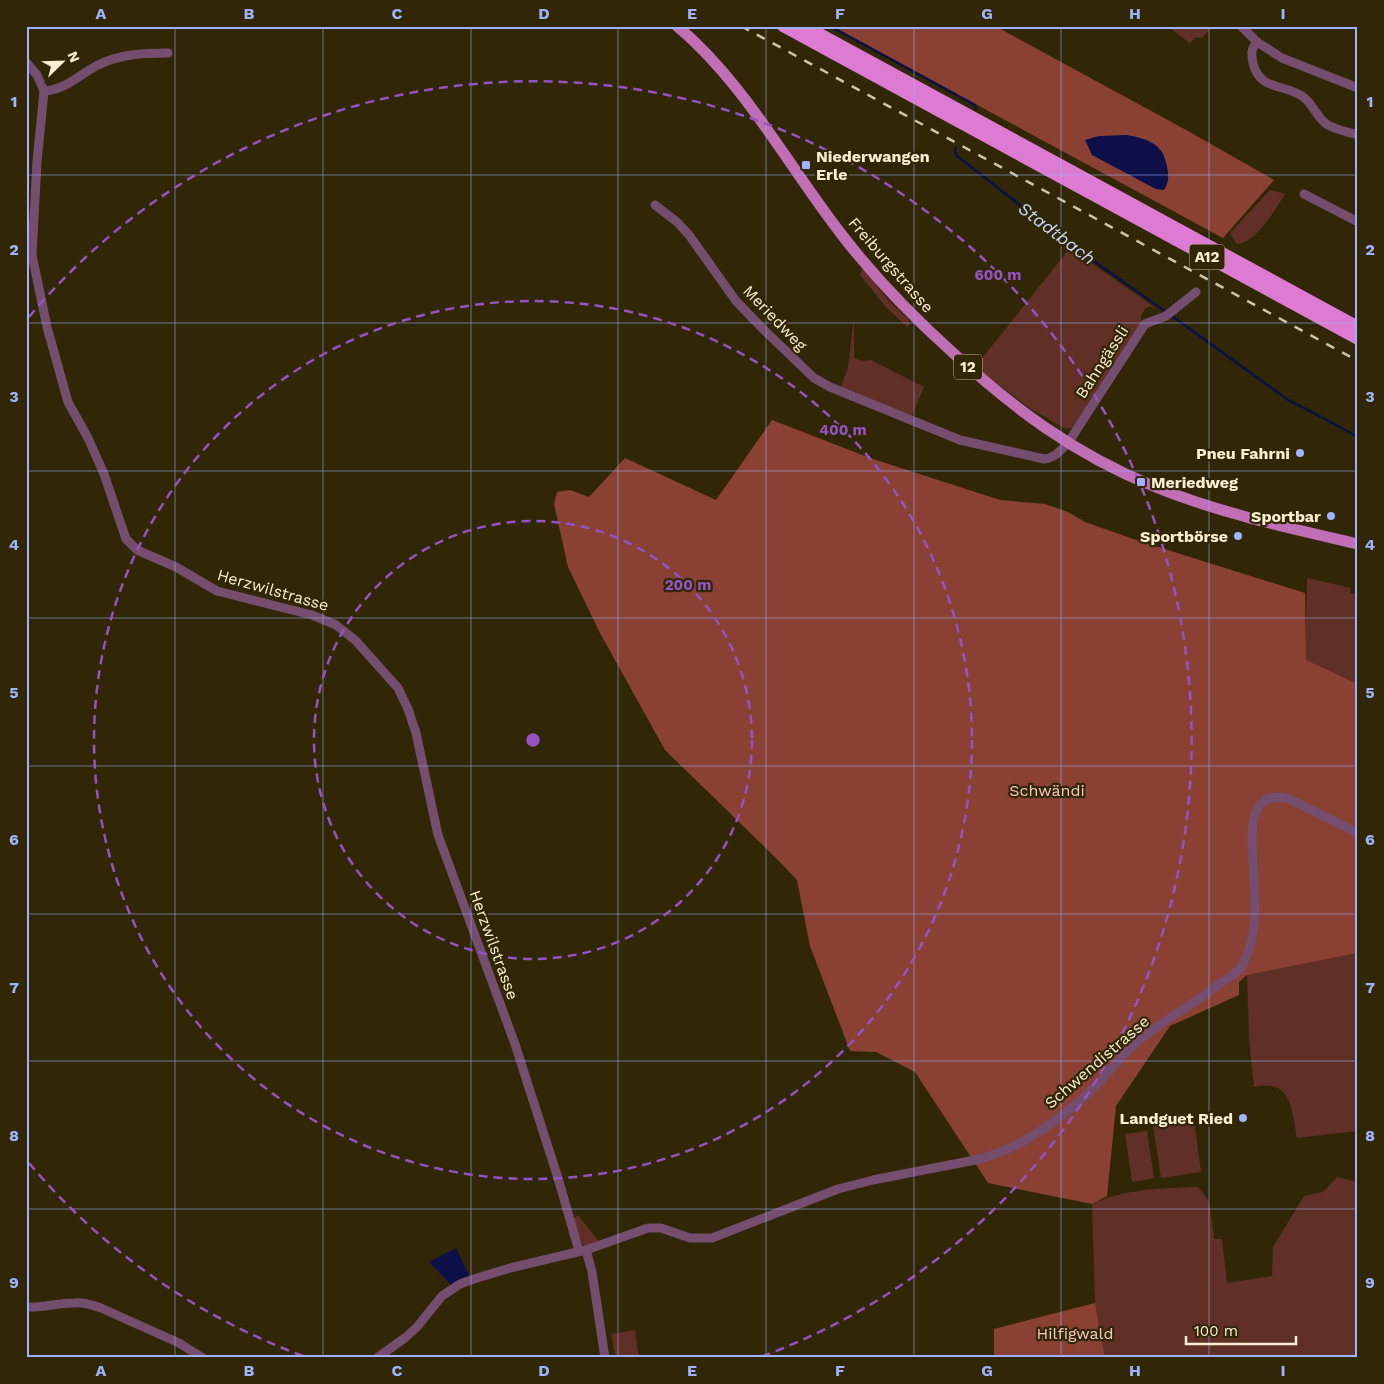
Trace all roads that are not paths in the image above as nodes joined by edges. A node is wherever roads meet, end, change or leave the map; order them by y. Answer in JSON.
{"nodes":[{"id":1,"x":678,"y":26,"type":"edge"},
{"id":2,"x":784,"y":26,"type":"edge"},
{"id":3,"x":805,"y":26,"type":"edge"},
{"id":4,"x":1242,"y":26,"type":"edge"},
{"id":5,"x":1257,"y":42,"type":"junction"},
{"id":6,"x":168,"y":53,"type":"dead end"},
{"id":7,"x":26,"y":62,"type":"edge"},
{"id":8,"x":1358,"y":88,"type":"edge"},
{"id":9,"x":44,"y":91,"type":"junction"},
{"id":10,"x":1358,"y":135,"type":"edge"},
{"id":11,"x":1304,"y":194,"type":"dead end"},
{"id":12,"x":655,"y":205,"type":"dead end"},
{"id":13,"x":1358,"y":222,"type":"edge"},
{"id":14,"x":1196,"y":292,"type":"dead end"},
{"id":15,"x":1358,"y":327,"type":"edge"},
{"id":16,"x":1358,"y":339,"type":"edge"},
{"id":17,"x":1068,"y":443,"type":"junction"},
{"id":18,"x":1358,"y":544,"type":"edge"},
{"id":19,"x":1358,"y":833,"type":"edge"},
{"id":20,"x":583,"y":1250,"type":"junction"},
{"id":21,"x":26,"y":1308,"type":"edge"},
{"id":22,"x":203,"y":1358,"type":"edge"},
{"id":23,"x":377,"y":1358,"type":"edge"},
{"id":24,"x":605,"y":1358,"type":"edge"}],
"edges":[{"from":1,"to":17,"type":"main road","name":"Freiburgstrasse","number":"12"},
{"from":2,"to":16,"type":"highway","number":"A12"},
{"from":3,"to":15,"type":"highway","number":"A12"},
{"from":4,"to":5,"type":"street"},
{"from":5,"to":8,"type":"street"},
{"from":5,"to":10,"type":"street"},
{"from":6,"to":9,"type":"street"},
{"from":7,"to":9,"type":"street"},
{"from":9,"to":20,"type":"street","name":"Herzwilstrasse"},
{"from":11,"to":13,"type":"street"},
{"from":12,"to":17,"type":"street","name":"Meriedweg"},
{"from":14,"to":17,"type":"street","name":"Bahngässli"},
{"from":17,"to":18,"type":"main road","name":"Freiburgstrasse","number":"12"},
{"from":19,"to":20,"type":"street","name":"Schwendistrasse"},
{"from":20,"to":23,"type":"street","name":"Schwendistrasse"},
{"from":20,"to":24,"type":"street","name":"Herzwilstrasse"},
{"from":21,"to":22,"type":"street"}]}
